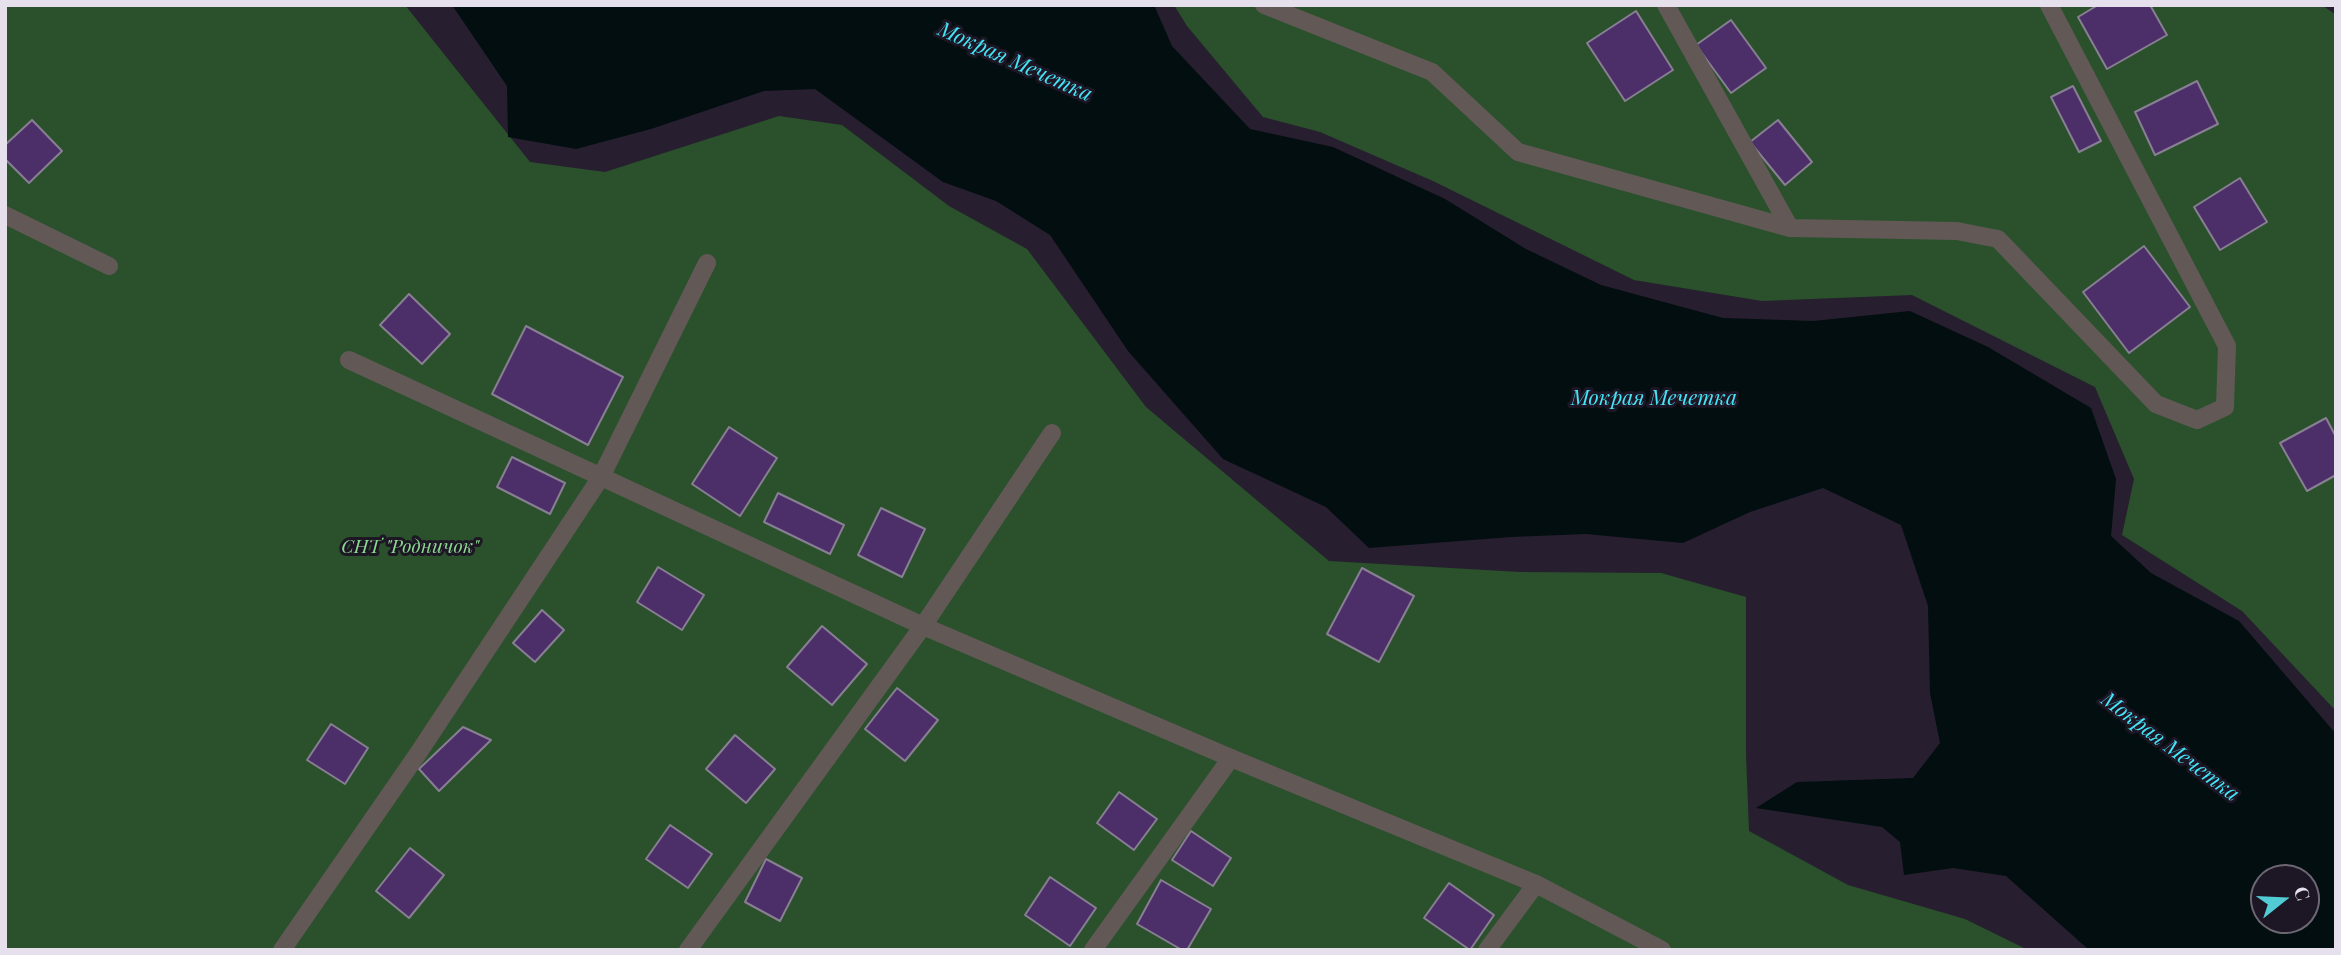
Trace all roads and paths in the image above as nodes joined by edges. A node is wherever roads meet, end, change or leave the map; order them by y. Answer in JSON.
{"nodes":[{"id":1,"x":1264,"y":5,"type":"edge"},
{"id":2,"x":1666,"y":5,"type":"edge"},
{"id":3,"x":2049,"y":5,"type":"edge"},
{"id":4,"x":5,"y":215,"type":"edge"},
{"id":5,"x":1790,"y":228,"type":"junction"},
{"id":6,"x":707,"y":263,"type":"dead end"},
{"id":7,"x":109,"y":266,"type":"dead end"},
{"id":8,"x":349,"y":360,"type":"dead end"},
{"id":9,"x":1052,"y":433,"type":"dead end"},
{"id":10,"x":601,"y":477,"type":"junction"},
{"id":11,"x":923,"y":626,"type":"junction"},
{"id":12,"x":1231,"y":758,"type":"junction"},
{"id":13,"x":1536,"y":884,"type":"junction"},
{"id":14,"x":282,"y":950,"type":"edge"},
{"id":15,"x":688,"y":950,"type":"edge"},
{"id":16,"x":1093,"y":950,"type":"edge"},
{"id":17,"x":1487,"y":950,"type":"edge"},
{"id":18,"x":1662,"y":950,"type":"edge"}],
"edges":[{"from":1,"to":5,"type":"street"},
{"from":2,"to":5,"type":"street"},
{"from":3,"to":5,"type":"street"},
{"from":4,"to":7,"type":"street"},
{"from":6,"to":10,"type":"street"},
{"from":8,"to":10,"type":"street"},
{"from":9,"to":11,"type":"street"},
{"from":10,"to":11,"type":"street"},
{"from":10,"to":14,"type":"street"},
{"from":11,"to":12,"type":"street"},
{"from":11,"to":15,"type":"street"},
{"from":12,"to":13,"type":"street"},
{"from":12,"to":16,"type":"street"},
{"from":13,"to":17,"type":"street"},
{"from":13,"to":18,"type":"street"}]}
